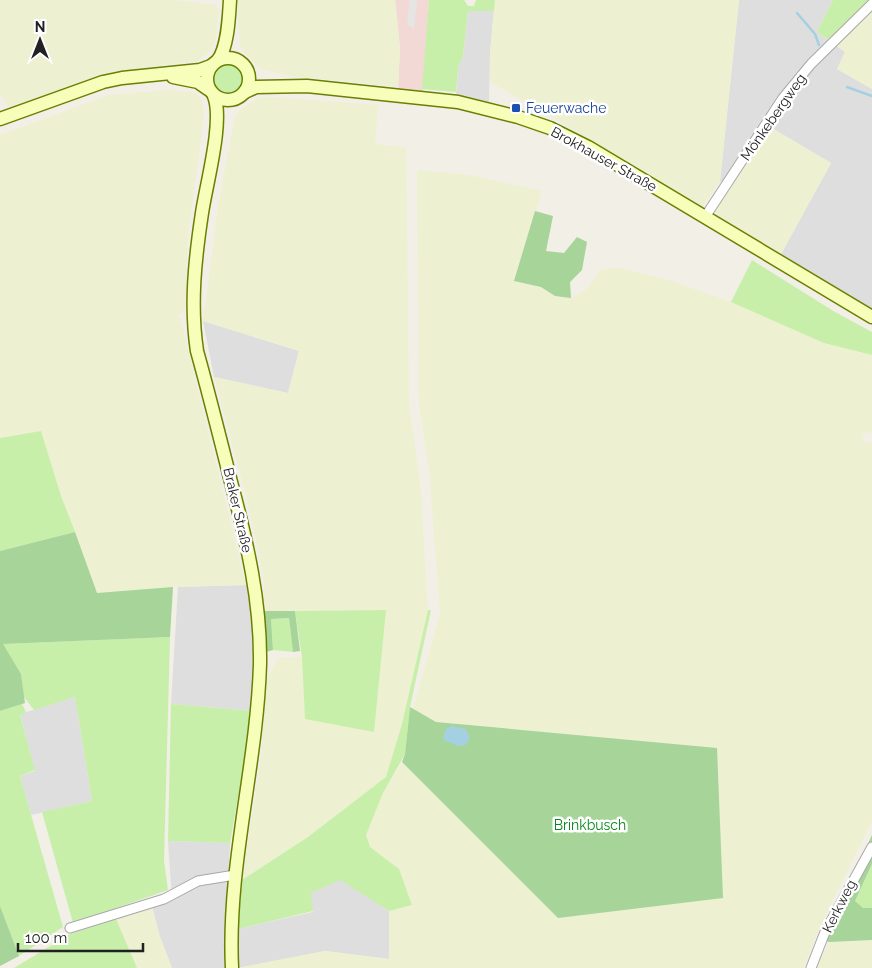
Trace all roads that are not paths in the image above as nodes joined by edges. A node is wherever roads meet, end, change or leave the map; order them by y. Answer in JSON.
{"nodes":[{"id":1,"x":230,"y":4,"type":"edge"},
{"id":2,"x":872,"y":4,"type":"edge"},
{"id":3,"x":238,"y":61,"type":"junction"},
{"id":4,"x":214,"y":63,"type":"junction"},
{"id":5,"x":247,"y":71,"type":"junction"},
{"id":6,"x":159,"y":74,"type":"junction"},
{"id":7,"x":307,"y":86,"type":"junction"},
{"id":8,"x":211,"y":92,"type":"junction"},
{"id":9,"x":245,"y":92,"type":"junction"},
{"id":10,"x":233,"y":100,"type":"junction"},
{"id":11,"x":0,"y":119,"type":"edge"},
{"id":12,"x":214,"y":148,"type":"junction"},
{"id":13,"x":705,"y":217,"type":"junction"},
{"id":14,"x":872,"y":317,"type":"edge"},
{"id":15,"x":872,"y":847,"type":"edge"},
{"id":16,"x":234,"y":875,"type":"junction"},
{"id":17,"x":70,"y":928,"type":"dead end"},
{"id":18,"x":232,"y":968,"type":"edge"},
{"id":19,"x":811,"y":968,"type":"edge"}],
"edges":[{"from":1,"to":3,"type":"street"},
{"from":1,"to":4,"type":"street"},
{"from":2,"to":13,"type":"street","name":"Mönkebergweg"},
{"from":3,"to":4,"type":"street"},
{"from":3,"to":5,"type":"street"},
{"from":4,"to":6,"type":"street"},
{"from":4,"to":8,"type":"street"},
{"from":5,"to":7,"type":"street","name":"Brokhauser Straße"},
{"from":5,"to":9,"type":"street"},
{"from":6,"to":8,"type":"street"},
{"from":6,"to":11,"type":"street"},
{"from":7,"to":9,"type":"street","name":"Brokhauser Straße"},
{"from":7,"to":13,"type":"street","name":"Brokhauser Straße"},
{"from":8,"to":10,"type":"street"},
{"from":8,"to":12,"type":"street","name":"Braker Straße"},
{"from":9,"to":10,"type":"street"},
{"from":10,"to":12,"type":"street","name":"Braker Straße"},
{"from":12,"to":16,"type":"street","name":"Braker Straße"},
{"from":13,"to":14,"type":"street","name":"Brokhauser Straße"},
{"from":15,"to":19,"type":"street","name":"Kerkweg"},
{"from":16,"to":17,"type":"street"},
{"from":16,"to":18,"type":"street","name":"Braker Straße"}]}
